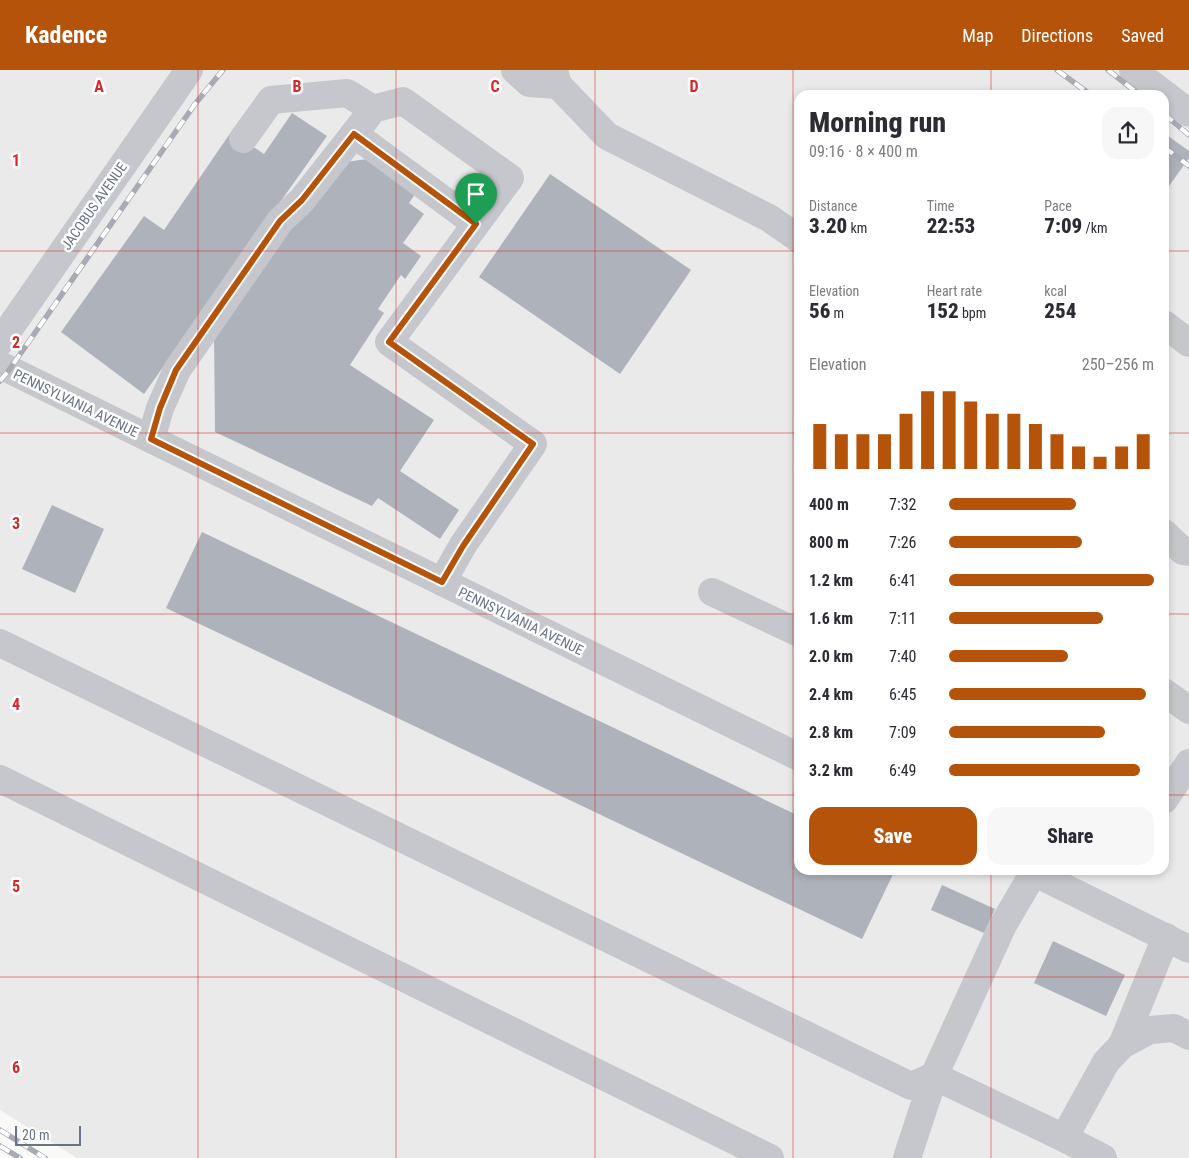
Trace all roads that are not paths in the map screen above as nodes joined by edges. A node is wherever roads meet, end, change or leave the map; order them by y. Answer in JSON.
{"nodes":[{"id":1,"x":515,"y":70,"type":"edge"},
{"id":2,"x":1133,"y":70,"type":"edge"},
{"id":3,"x":185,"y":71,"type":"edge"},
{"id":4,"x":556,"y":78,"type":"edge"},
{"id":5,"x":1159,"y":90,"type":"edge"},
{"id":6,"x":1169,"y":98,"type":"edge"},
{"id":7,"x":373,"y":109,"type":"junction"},
{"id":8,"x":1189,"y":113,"type":"edge"},
{"id":9,"x":354,"y":134,"type":"junction"},
{"id":10,"x":244,"y":139,"type":"dead end"},
{"id":11,"x":476,"y":224,"type":"junction"},
{"id":12,"x":794,"y":236,"type":"edge"},
{"id":13,"x":1169,"y":328,"type":"edge"},
{"id":14,"x":0,"y":342,"type":"edge"},
{"id":15,"x":1189,"y":343,"type":"edge"},
{"id":16,"x":0,"y":365,"type":"edge"},
{"id":17,"x":151,"y":439,"type":"junction"},
{"id":18,"x":1169,"y":538,"type":"edge"},
{"id":19,"x":1189,"y":552,"type":"edge"},
{"id":20,"x":442,"y":582,"type":"junction"},
{"id":21,"x":712,"y":592,"type":"dead end"},
{"id":22,"x":794,"y":631,"type":"edge"},
{"id":23,"x":0,"y":643,"type":"edge"},
{"id":24,"x":1169,"y":696,"type":"edge"},
{"id":25,"x":1189,"y":710,"type":"edge"},
{"id":26,"x":794,"y":755,"type":"edge"},
{"id":27,"x":1189,"y":762,"type":"edge"},
{"id":28,"x":0,"y":779,"type":"edge"},
{"id":29,"x":1169,"y":792,"type":"edge"},
{"id":30,"x":1029,"y":875,"type":"edge"},
{"id":31,"x":1039,"y":875,"type":"edge"},
{"id":32,"x":1178,"y":943,"type":"edge"},
{"id":33,"x":1189,"y":1036,"type":"edge"},
{"id":34,"x":1122,"y":1045,"type":"junction"},
{"id":35,"x":934,"y":1076,"type":"junction"},
{"id":36,"x":1064,"y":1138,"type":"junction"},
{"id":37,"x":770,"y":1158,"type":"edge"},
{"id":38,"x":907,"y":1158,"type":"edge"},
{"id":39,"x":1103,"y":1158,"type":"edge"}],
"edges":[{"from":1,"to":4,"type":"street"},
{"from":2,"to":5,"type":"street"},
{"from":3,"to":14,"type":"street","name":"JACOBUS AVENUE"},
{"from":4,"to":12,"type":"street"},
{"from":6,"to":8,"type":"street"},
{"from":7,"to":9,"type":"street"},
{"from":7,"to":10,"type":"street"},
{"from":7,"to":11,"type":"street"},
{"from":9,"to":11,"type":"street"},
{"from":9,"to":17,"type":"street"},
{"from":11,"to":20,"type":"street"},
{"from":13,"to":15,"type":"street"},
{"from":16,"to":17,"type":"street","name":"PENNSYLVANIA AVENUE"},
{"from":17,"to":20,"type":"street","name":"PENNSYLVANIA AVENUE"},
{"from":18,"to":19,"type":"street"},
{"from":20,"to":26,"type":"street","name":"PENNSYLVANIA AVENUE"},
{"from":21,"to":22,"type":"street"},
{"from":23,"to":35,"type":"street"},
{"from":24,"to":25,"type":"street"},
{"from":27,"to":29,"type":"street"},
{"from":28,"to":37,"type":"street"},
{"from":30,"to":35,"type":"street"},
{"from":31,"to":32,"type":"street"},
{"from":32,"to":34,"type":"street"},
{"from":33,"to":34,"type":"street"},
{"from":34,"to":36,"type":"street"},
{"from":35,"to":36,"type":"street"},
{"from":35,"to":38,"type":"street"},
{"from":36,"to":39,"type":"street"}]}
